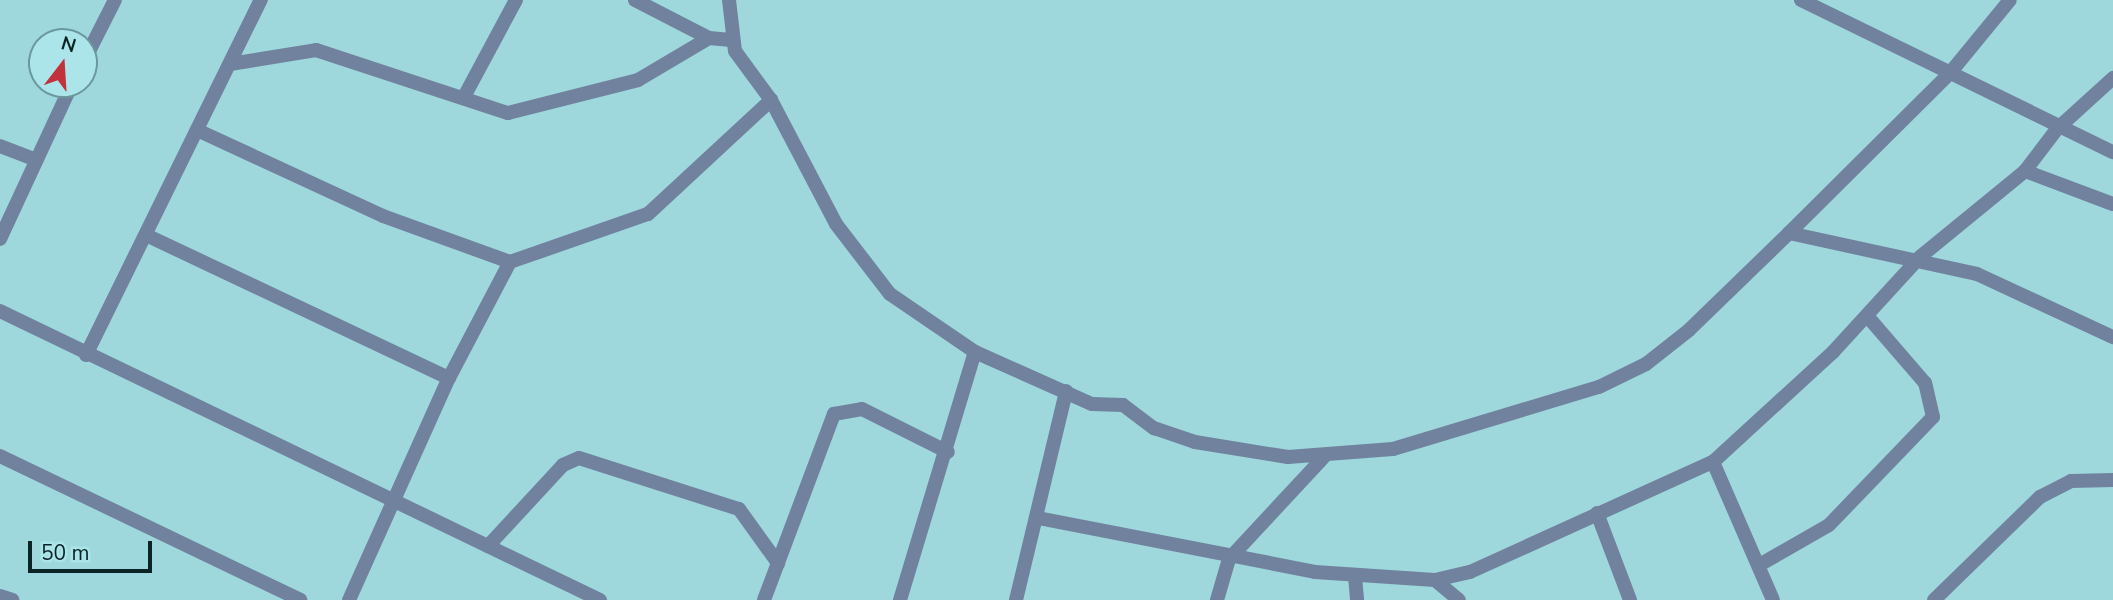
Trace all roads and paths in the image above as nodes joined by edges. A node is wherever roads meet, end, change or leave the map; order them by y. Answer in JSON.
{"nodes":[{"id":1,"x":115,"y":0,"type":"edge"},
{"id":2,"x":261,"y":0,"type":"edge"},
{"id":3,"x":516,"y":0,"type":"edge"},
{"id":4,"x":635,"y":0,"type":"edge"},
{"id":5,"x":729,"y":0,"type":"edge"},
{"id":6,"x":1801,"y":0,"type":"edge"},
{"id":7,"x":2010,"y":0,"type":"edge"},
{"id":8,"x":98,"y":33,"type":"edge"},
{"id":9,"x":709,"y":38,"type":"junction"},
{"id":10,"x":731,"y":40,"type":"junction"},
{"id":11,"x":230,"y":65,"type":"junction"},
{"id":12,"x":1950,"y":73,"type":"junction"},
{"id":13,"x":2113,"y":78,"type":"edge"},
{"id":14,"x":465,"y":95,"type":"junction"},
{"id":15,"x":65,"y":98,"type":"edge"},
{"id":16,"x":771,"y":100,"type":"junction"},
{"id":17,"x":2057,"y":129,"type":"junction"},
{"id":18,"x":197,"y":130,"type":"junction"},
{"id":19,"x":0,"y":146,"type":"edge"},
{"id":20,"x":2113,"y":152,"type":"edge"},
{"id":21,"x":36,"y":160,"type":"junction"},
{"id":22,"x":2025,"y":171,"type":"junction"},
{"id":23,"x":2113,"y":204,"type":"edge"},
{"id":24,"x":1789,"y":233,"type":"junction"},
{"id":25,"x":146,"y":235,"type":"junction"},
{"id":26,"x":0,"y":239,"type":"edge"},
{"id":27,"x":1920,"y":257,"type":"junction"},
{"id":28,"x":510,"y":262,"type":"junction"},
{"id":29,"x":0,"y":311,"type":"edge"},
{"id":30,"x":1868,"y":317,"type":"junction"},
{"id":31,"x":2113,"y":337,"type":"edge"},
{"id":32,"x":975,"y":352,"type":"junction"},
{"id":33,"x":86,"y":355,"type":"junction"},
{"id":34,"x":449,"y":378,"type":"junction"},
{"id":35,"x":1066,"y":391,"type":"junction"},
{"id":36,"x":948,"y":452,"type":"junction"},
{"id":37,"x":0,"y":456,"type":"edge"},
{"id":38,"x":1323,"y":458,"type":"junction"},
{"id":39,"x":1713,"y":462,"type":"junction"},
{"id":40,"x":2113,"y":480,"type":"edge"},
{"id":41,"x":395,"y":502,"type":"junction"},
{"id":42,"x":1597,"y":513,"type":"junction"},
{"id":43,"x":1038,"y":518,"type":"junction"},
{"id":44,"x":488,"y":546,"type":"junction"},
{"id":45,"x":1229,"y":559,"type":"junction"},
{"id":46,"x":778,"y":563,"type":"junction"},
{"id":47,"x":1761,"y":564,"type":"junction"},
{"id":48,"x":1355,"y":576,"type":"junction"},
{"id":49,"x":1435,"y":580,"type":"junction"},
{"id":50,"x":0,"y":596,"type":"edge"},
{"id":51,"x":12,"y":600,"type":"edge"},
{"id":52,"x":300,"y":600,"type":"edge"},
{"id":53,"x":349,"y":600,"type":"edge"},
{"id":54,"x":600,"y":600,"type":"edge"},
{"id":55,"x":764,"y":600,"type":"edge"},
{"id":56,"x":900,"y":600,"type":"edge"},
{"id":57,"x":1016,"y":600,"type":"edge"},
{"id":58,"x":1217,"y":600,"type":"edge"},
{"id":59,"x":1357,"y":600,"type":"edge"},
{"id":60,"x":1459,"y":600,"type":"edge"},
{"id":61,"x":1630,"y":600,"type":"edge"},
{"id":62,"x":1773,"y":600,"type":"edge"},
{"id":63,"x":1934,"y":600,"type":"edge"}],
"edges":[{"from":1,"to":8,"type":"street"},
{"from":2,"to":11,"type":"street"},
{"from":3,"to":14,"type":"street"},
{"from":4,"to":9,"type":"street"},
{"from":5,"to":10,"type":"street"},
{"from":6,"to":12,"type":"street"},
{"from":7,"to":12,"type":"street"},
{"from":9,"to":10,"type":"street"},
{"from":9,"to":14,"type":"street"},
{"from":10,"to":16,"type":"street"},
{"from":11,"to":14,"type":"street"},
{"from":11,"to":18,"type":"street"},
{"from":12,"to":17,"type":"street"},
{"from":12,"to":24,"type":"street"},
{"from":13,"to":17,"type":"street"},
{"from":15,"to":21,"type":"street"},
{"from":16,"to":28,"type":"street"},
{"from":16,"to":32,"type":"street"},
{"from":17,"to":20,"type":"street"},
{"from":17,"to":22,"type":"street"},
{"from":18,"to":25,"type":"street"},
{"from":18,"to":28,"type":"street"},
{"from":19,"to":21,"type":"street"},
{"from":21,"to":26,"type":"street"},
{"from":22,"to":23,"type":"street"},
{"from":22,"to":27,"type":"street"},
{"from":24,"to":27,"type":"street"},
{"from":24,"to":38,"type":"street"},
{"from":25,"to":33,"type":"street"},
{"from":25,"to":34,"type":"street"},
{"from":27,"to":30,"type":"street"},
{"from":27,"to":31,"type":"street"},
{"from":28,"to":34,"type":"street"},
{"from":29,"to":33,"type":"street"},
{"from":30,"to":39,"type":"street"},
{"from":30,"to":47,"type":"street"},
{"from":32,"to":35,"type":"street"},
{"from":32,"to":36,"type":"street"},
{"from":33,"to":41,"type":"street"},
{"from":34,"to":41,"type":"street"},
{"from":35,"to":38,"type":"street"},
{"from":35,"to":43,"type":"street"},
{"from":36,"to":46,"type":"street"},
{"from":36,"to":56,"type":"street"},
{"from":37,"to":52,"type":"street"},
{"from":38,"to":45,"type":"street"},
{"from":39,"to":42,"type":"street"},
{"from":39,"to":47,"type":"street"},
{"from":40,"to":63,"type":"street"},
{"from":41,"to":44,"type":"street"},
{"from":41,"to":53,"type":"street"},
{"from":42,"to":49,"type":"street"},
{"from":42,"to":61,"type":"street"},
{"from":43,"to":45,"type":"street"},
{"from":43,"to":57,"type":"street"},
{"from":44,"to":46,"type":"street"},
{"from":44,"to":54,"type":"street"},
{"from":45,"to":48,"type":"street"},
{"from":45,"to":58,"type":"street"},
{"from":46,"to":55,"type":"street"},
{"from":47,"to":62,"type":"street"},
{"from":48,"to":49,"type":"street"},
{"from":48,"to":59,"type":"street"},
{"from":49,"to":60,"type":"street"},
{"from":50,"to":51,"type":"street"}]}
